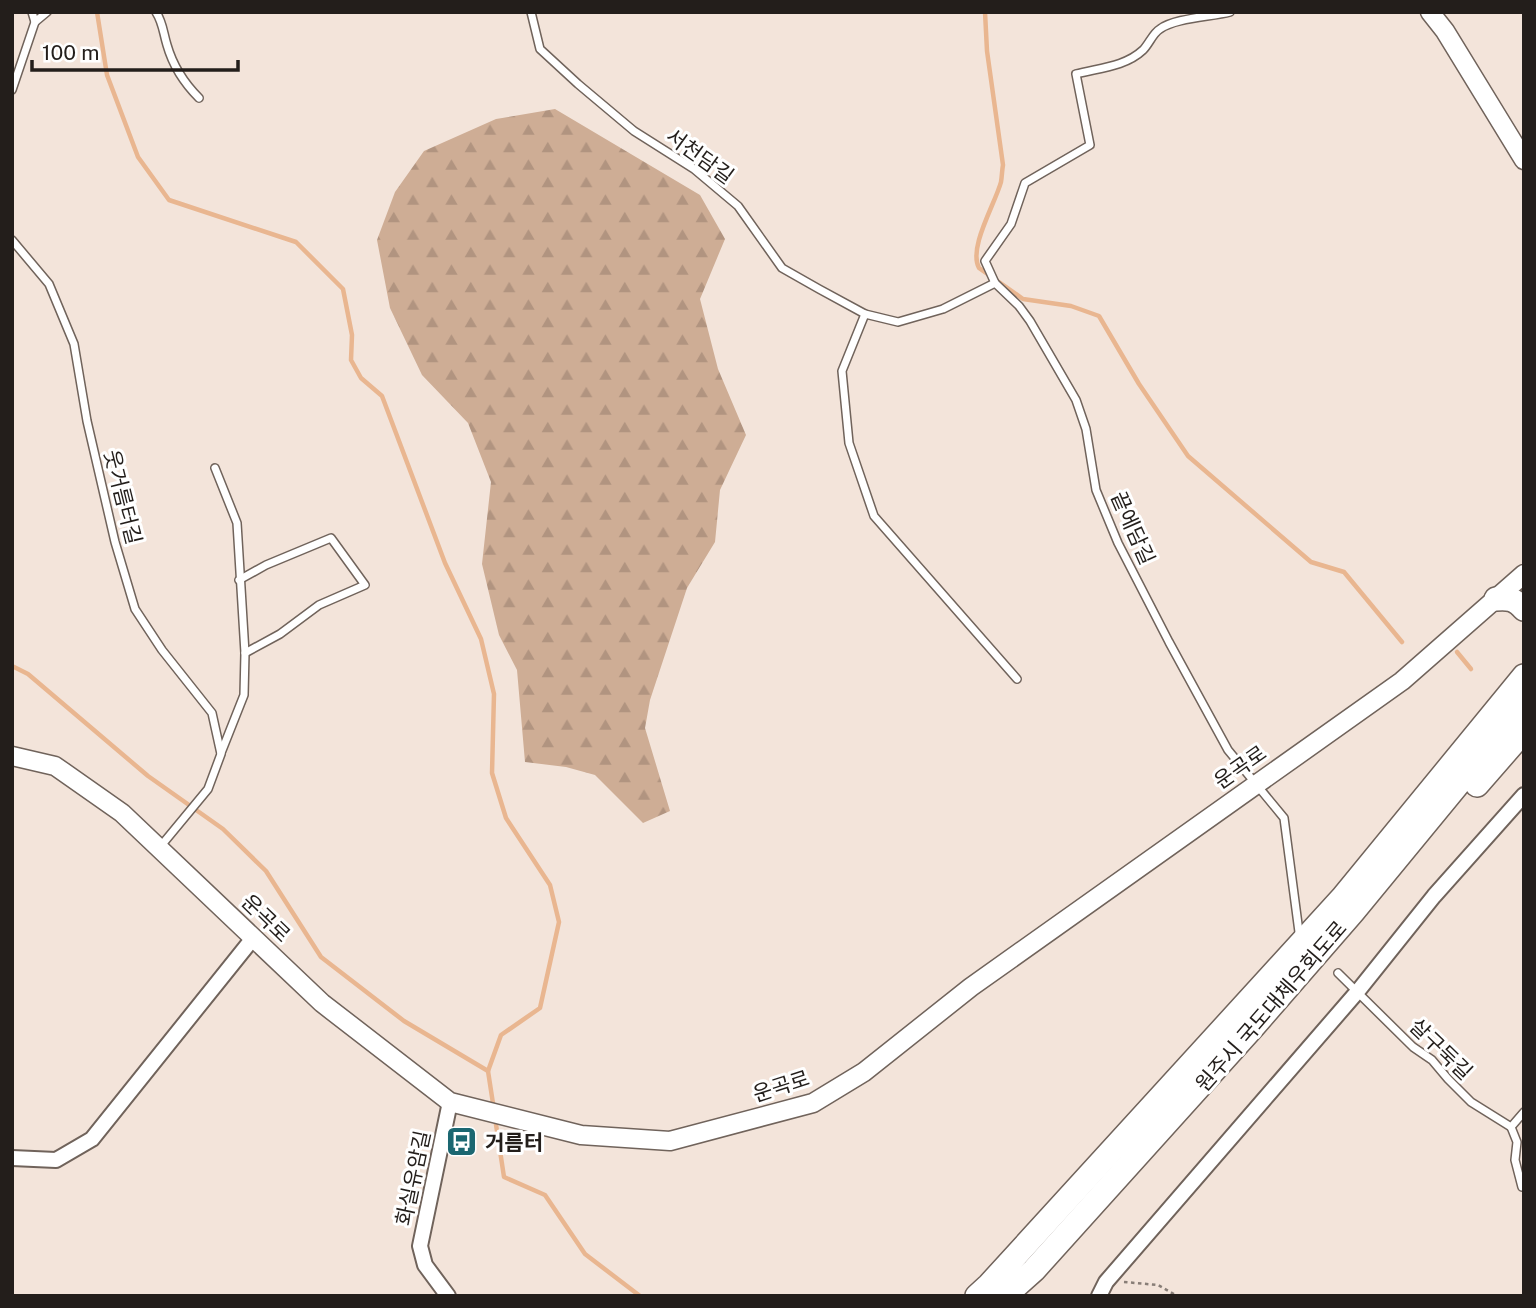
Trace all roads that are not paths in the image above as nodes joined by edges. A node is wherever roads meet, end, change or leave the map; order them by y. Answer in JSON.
{"nodes":[{"id":1,"x":32,"y":12,"type":"edge"},
{"id":2,"x":47,"y":12,"type":"edge"},
{"id":3,"x":156,"y":12,"type":"edge"},
{"id":4,"x":531,"y":12,"type":"edge"},
{"id":5,"x":1230,"y":12,"type":"edge"},
{"id":6,"x":1430,"y":12,"type":"edge"},
{"id":7,"x":1190,"y":16,"type":"edge"},
{"id":8,"x":34,"y":22,"type":"junction"},
{"id":9,"x":12,"y":90,"type":"edge"},
{"id":10,"x":199,"y":98,"type":"dead end"},
{"id":11,"x":1524,"y":160,"type":"edge"},
{"id":12,"x":12,"y":240,"type":"edge"},
{"id":13,"x":994,"y":282,"type":"junction"},
{"id":14,"x":864,"y":314,"type":"junction"},
{"id":15,"x":215,"y":468,"type":"dead end"},
{"id":16,"x":1524,"y":574,"type":"edge"},
{"id":17,"x":239,"y":580,"type":"junction"},
{"id":18,"x":1496,"y":599,"type":"junction"},
{"id":19,"x":1524,"y":609,"type":"edge"},
{"id":20,"x":245,"y":653,"type":"junction"},
{"id":21,"x":1524,"y":656,"type":"edge"},
{"id":22,"x":1524,"y":676,"type":"edge"},
{"id":23,"x":1017,"y":679,"type":"dead end"},
{"id":24,"x":1524,"y":704,"type":"edge"},
{"id":25,"x":1524,"y":731,"type":"edge"},
{"id":26,"x":221,"y":754,"type":"junction"},
{"id":27,"x":12,"y":756,"type":"edge"},
{"id":28,"x":1256,"y":784,"type":"junction"},
{"id":29,"x":1524,"y":795,"type":"edge"},
{"id":30,"x":160,"y":848,"type":"junction"},
{"id":31,"x":1348,"y":904,"type":"junction"},
{"id":32,"x":1299,"y":932,"type":"dead end"},
{"id":33,"x":254,"y":937,"type":"junction"},
{"id":34,"x":1338,"y":973,"type":"dead end"},
{"id":35,"x":1358,"y":990,"type":"junction"},
{"id":36,"x":456,"y":1103,"type":"junction"},
{"id":37,"x":1524,"y":1112,"type":"edge"},
{"id":38,"x":1511,"y":1127,"type":"junction"},
{"id":39,"x":12,"y":1158,"type":"edge"},
{"id":40,"x":1522,"y":1186,"type":"dead end"},
{"id":41,"x":448,"y":1296,"type":"edge"},
{"id":42,"x":977,"y":1296,"type":"edge"},
{"id":43,"x":1004,"y":1296,"type":"edge"},
{"id":44,"x":1099,"y":1296,"type":"edge"}],
"edges":[{"from":1,"to":8,"type":"lane"},
{"from":2,"to":8,"type":"lane"},
{"from":3,"to":10,"type":"lane"},
{"from":4,"to":14,"type":"lane","name":"서천담길"},
{"from":5,"to":7,"type":"lane","name":"끝에담길"},
{"from":6,"to":11,"type":"street"},
{"from":7,"to":13,"type":"lane","name":"끝에담길"},
{"from":8,"to":9,"type":"lane"},
{"from":12,"to":26,"type":"lane","name":"웃거름터길"},
{"from":13,"to":14,"type":"lane"},
{"from":13,"to":28,"type":"lane","name":"끝에담길"},
{"from":14,"to":23,"type":"lane"},
{"from":15,"to":17,"type":"lane"},
{"from":16,"to":18,"type":"street","name":"운곡로"},
{"from":17,"to":20,"type":"lane"},
{"from":17,"to":20,"type":"lane"},
{"from":18,"to":19,"type":"highway"},
{"from":18,"to":28,"type":"street","name":"운곡로"},
{"from":20,"to":26,"type":"lane"},
{"from":21,"to":31,"type":"highway"},
{"from":22,"to":31,"type":"highway"},
{"from":24,"to":31,"type":"highway","name":"원주시 국도대체우회도로"},
{"from":25,"to":31,"type":"highway"},
{"from":26,"to":30,"type":"lane"},
{"from":27,"to":30,"type":"street","name":"운곡로"},
{"from":28,"to":32,"type":"lane"},
{"from":28,"to":36,"type":"street","name":"운곡로"},
{"from":29,"to":35,"type":"street"},
{"from":30,"to":33,"type":"street","name":"운곡로"},
{"from":31,"to":42,"type":"highway"},
{"from":31,"to":43,"type":"highway","name":"원주시 국도대체우회도로"},
{"from":33,"to":36,"type":"street","name":"운곡로"},
{"from":33,"to":39,"type":"street"},
{"from":34,"to":35,"type":"lane","name":"살구둑길"},
{"from":35,"to":38,"type":"lane","name":"살구둑길"},
{"from":35,"to":44,"type":"street"},
{"from":36,"to":41,"type":"street","name":"화실유암길"},
{"from":37,"to":38,"type":"lane"},
{"from":38,"to":40,"type":"lane"}]}
